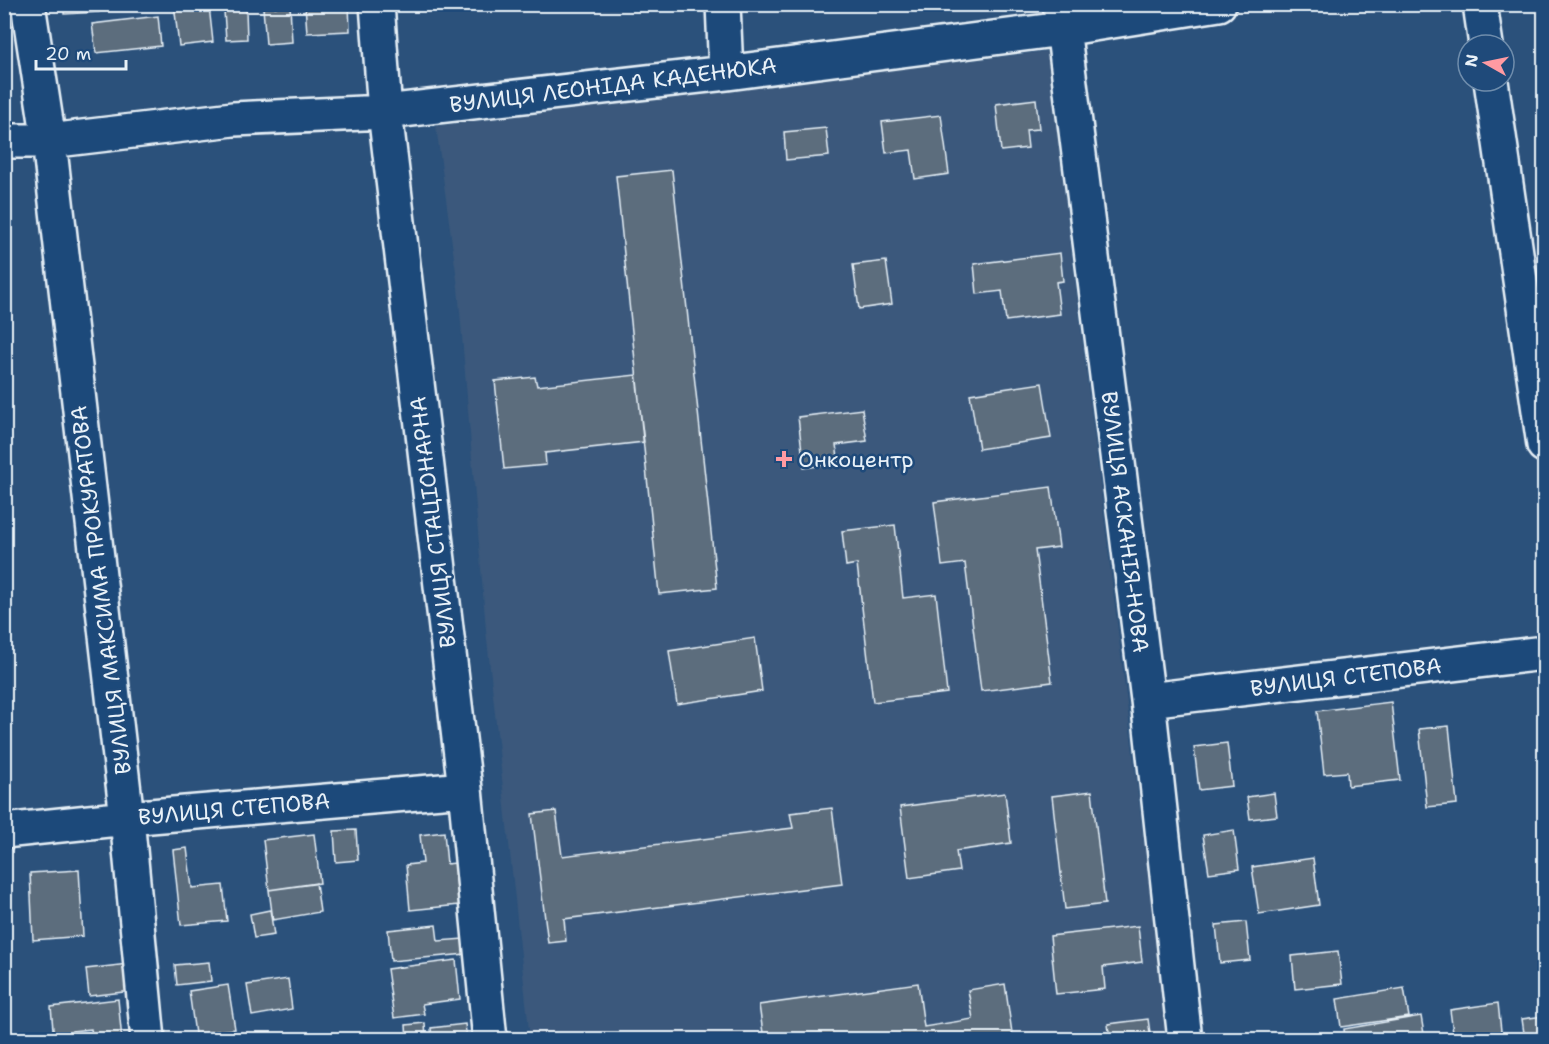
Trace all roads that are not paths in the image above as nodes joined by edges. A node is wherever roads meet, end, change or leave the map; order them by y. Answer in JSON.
{"nodes":[{"id":1,"x":28,"y":4,"type":"edge"},
{"id":2,"x":377,"y":4,"type":"edge"},
{"id":3,"x":723,"y":4,"type":"edge"},
{"id":4,"x":1219,"y":4,"type":"edge"},
{"id":5,"x":1480,"y":4,"type":"edge"},
{"id":6,"x":1061,"y":17,"type":"edge"},
{"id":7,"x":1484,"y":33,"type":"edge"},
{"id":8,"x":726,"y":73,"type":"junction"},
{"id":9,"x":1493,"y":93,"type":"edge"},
{"id":10,"x":385,"y":112,"type":"junction"},
{"id":11,"x":4,"y":141,"type":"edge"},
{"id":12,"x":49,"y":141,"type":"junction"},
{"id":13,"x":1545,"y":445,"type":"edge"},
{"id":14,"x":1545,"y":653,"type":"edge"},
{"id":15,"x":1148,"y":700,"type":"junction"},
{"id":16,"x":465,"y":789,"type":"junction"},
{"id":17,"x":127,"y":818,"type":"junction"},
{"id":18,"x":4,"y":831,"type":"edge"},
{"id":19,"x":148,"y":1040,"type":"edge"},
{"id":20,"x":490,"y":1040,"type":"edge"},
{"id":21,"x":1185,"y":1040,"type":"edge"}],
"edges":[{"from":1,"to":12,"type":"street","name":"ВУЛИЦЯ МАКСИМА ПРОКУРАТОВА"},
{"from":2,"to":10,"type":"street","name":"ВУЛИЦЯ СТАЦІОНАРНА"},
{"from":3,"to":8,"type":"street"},
{"from":4,"to":6,"type":"street","name":"ВУЛИЦЯ ЛЕОНІДА КАДЕНЮКА"},
{"from":5,"to":7,"type":"street"},
{"from":6,"to":8,"type":"street","name":"ВУЛИЦЯ ЛЕОНІДА КАДЕНЮКА"},
{"from":6,"to":15,"type":"street","name":"ВУЛИЦЯ АСКАНІЯ-НОВА"},
{"from":8,"to":10,"type":"street","name":"ВУЛИЦЯ ЛЕОНІДА КАДЕНЮКА"},
{"from":9,"to":13,"type":"street"},
{"from":10,"to":12,"type":"street","name":"ВУЛИЦЯ ЛЕОНІДА КАДЕНЮКА"},
{"from":10,"to":16,"type":"street","name":"ВУЛИЦЯ СТАЦІОНАРНА"},
{"from":11,"to":12,"type":"street","name":"ВУЛИЦЯ ЛЕОНІДА КАДЕНЮКА"},
{"from":12,"to":17,"type":"street","name":"ВУЛИЦЯ МАКСИМА ПРОКУРАТОВА"},
{"from":14,"to":15,"type":"street","name":"ВУЛИЦЯ СТЕПОВА"},
{"from":15,"to":21,"type":"street","name":"ВУЛИЦЯ АСКАНІЯ-НОВА"},
{"from":16,"to":17,"type":"street","name":"ВУЛИЦЯ СТЕПОВА"},
{"from":16,"to":20,"type":"street","name":"ВУЛИЦЯ СТАЦІОНАРНА"},
{"from":17,"to":18,"type":"street","name":"ВУЛИЦЯ СТЕПОВА"},
{"from":17,"to":19,"type":"street","name":"ВУЛИЦЯ МАКСИМА ПРОКУРАТОВА"}]}
